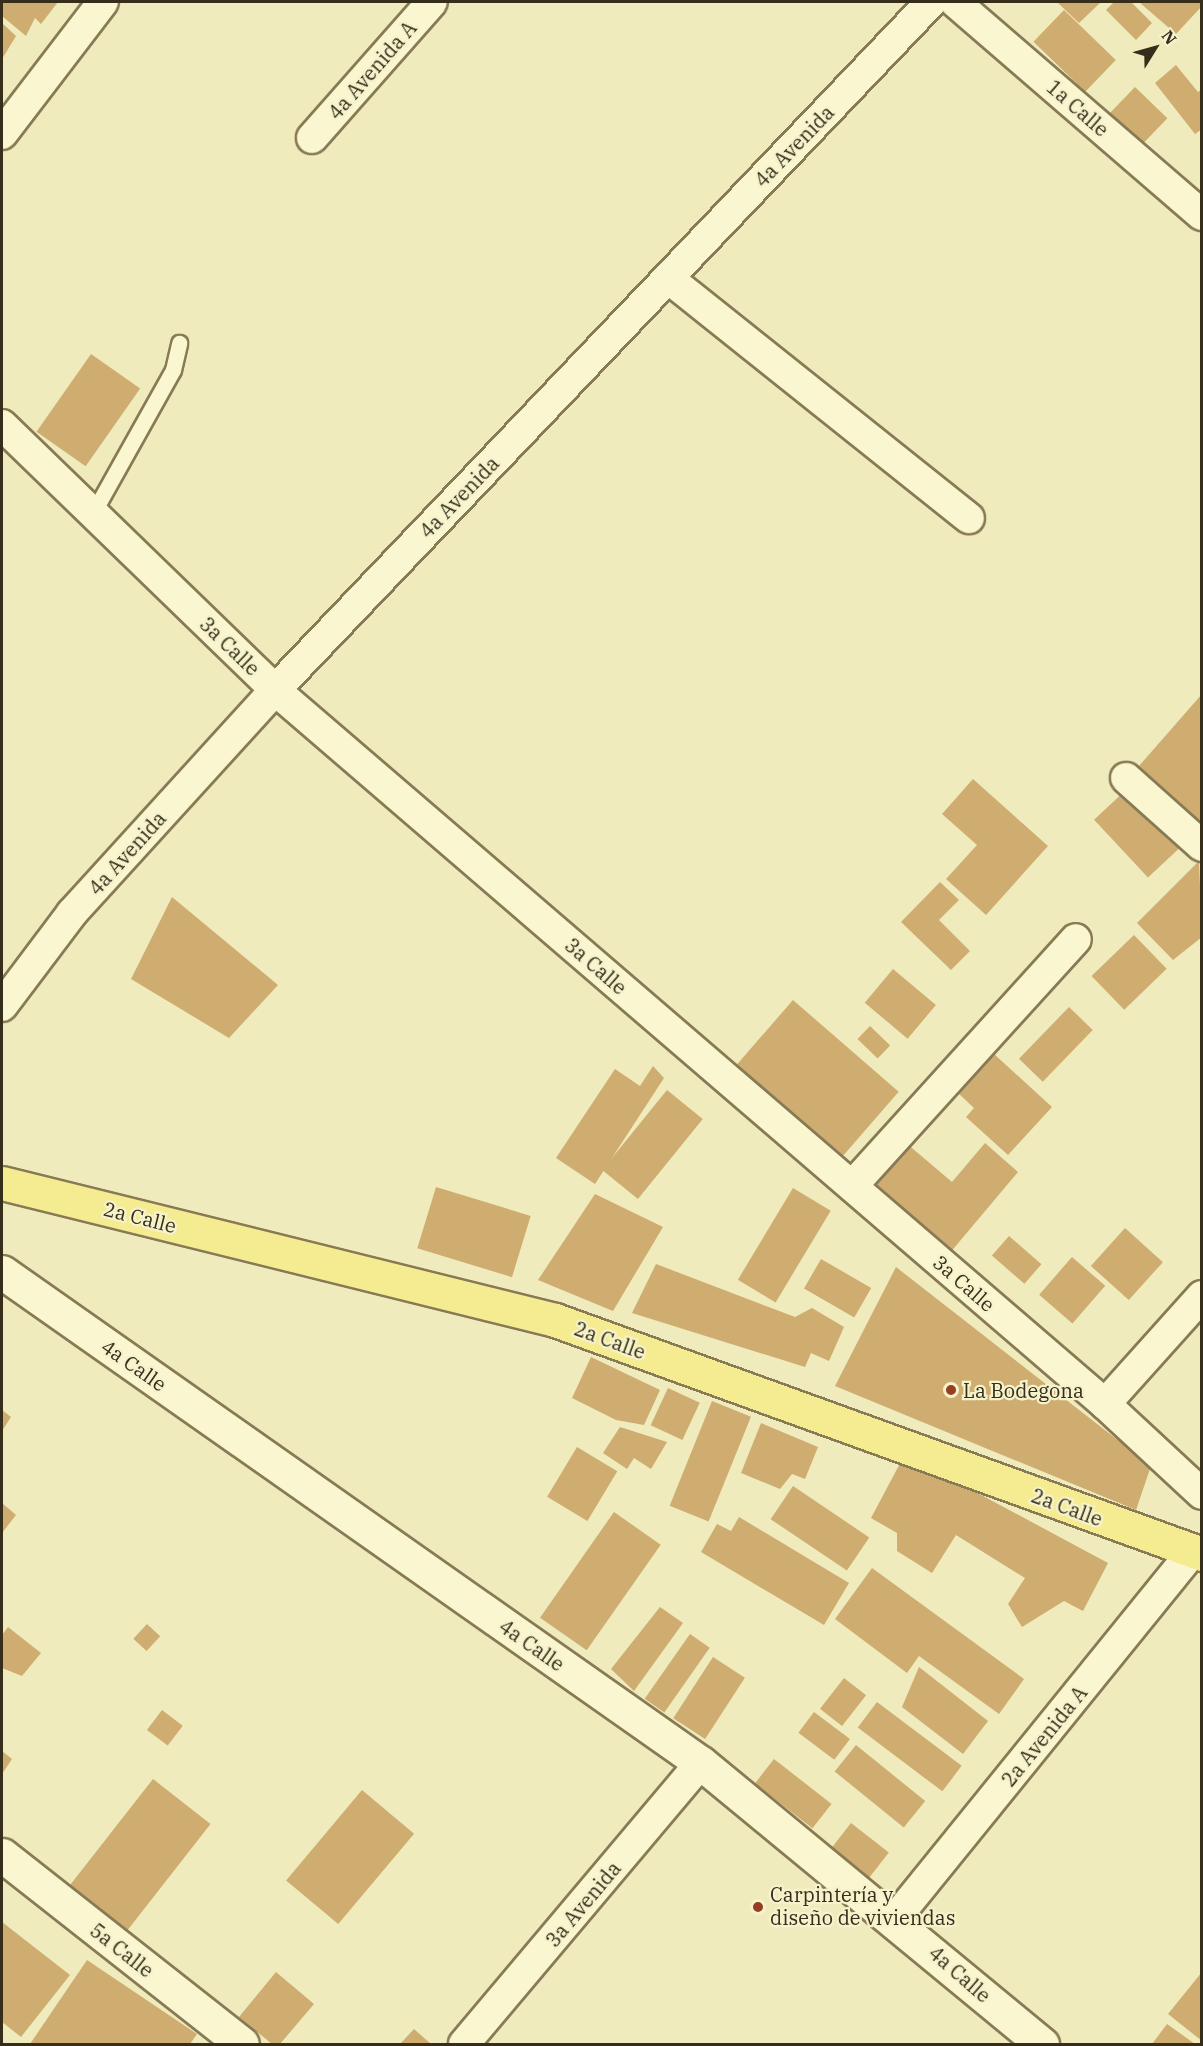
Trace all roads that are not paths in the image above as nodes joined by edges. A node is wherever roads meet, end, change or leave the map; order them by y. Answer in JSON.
{"nodes":[{"id":1,"x":103,"y":2,"type":"edge"},
{"id":2,"x":432,"y":2,"type":"edge"},
{"id":3,"x":931,"y":2,"type":"edge"},
{"id":4,"x":955,"y":2,"type":"edge"},
{"id":5,"x":2,"y":134,"type":"edge"},
{"id":6,"x":312,"y":138,"type":"dead end"},
{"id":7,"x":1202,"y":215,"type":"edge"},
{"id":8,"x":668,"y":278,"type":"junction"},
{"id":9,"x":179,"y":343,"type":"dead end"},
{"id":10,"x":2,"y":425,"type":"edge"},
{"id":11,"x":93,"y":513,"type":"junction"},
{"id":12,"x":969,"y":518,"type":"dead end"},
{"id":13,"x":275,"y":690,"type":"junction"},
{"id":14,"x":1126,"y":778,"type":"dead end"},
{"id":15,"x":1202,"y":846,"type":"edge"},
{"id":16,"x":1076,"y":939,"type":"dead end"},
{"id":17,"x":2,"y":1006,"type":"edge"},
{"id":18,"x":2,"y":1183,"type":"edge"},
{"id":19,"x":852,"y":1186,"type":"junction"},
{"id":20,"x":2,"y":1272,"type":"edge"},
{"id":21,"x":1202,"y":1296,"type":"edge"},
{"id":22,"x":1105,"y":1404,"type":"junction"},
{"id":23,"x":1202,"y":1494,"type":"edge"},
{"id":24,"x":1197,"y":1553,"type":"edge"},
{"id":25,"x":701,"y":1763,"type":"junction"},
{"id":26,"x":2,"y":1855,"type":"edge"},
{"id":27,"x":896,"y":1919,"type":"junction"},
{"id":28,"x":242,"y":2044,"type":"edge"},
{"id":29,"x":464,"y":2044,"type":"edge"},
{"id":30,"x":1042,"y":2044,"type":"edge"}],
"edges":[{"from":1,"to":5,"type":"street"},
{"from":2,"to":6,"type":"street","name":"4a Avenida A"},
{"from":3,"to":8,"type":"street","name":"4a Avenida"},
{"from":4,"to":7,"type":"street","name":"1a Calle"},
{"from":8,"to":12,"type":"street"},
{"from":8,"to":13,"type":"street","name":"4a Avenida"},
{"from":9,"to":11,"type":"lane"},
{"from":10,"to":11,"type":"street","name":"3a Calle"},
{"from":11,"to":13,"type":"street","name":"3a Calle"},
{"from":13,"to":17,"type":"street","name":"4a Avenida"},
{"from":13,"to":19,"type":"street","name":"3a Calle"},
{"from":14,"to":15,"type":"street"},
{"from":16,"to":19,"type":"street"},
{"from":18,"to":24,"type":"main road","name":"2a Calle"},
{"from":19,"to":22,"type":"street","name":"3a Calle"},
{"from":20,"to":25,"type":"street","name":"4a Calle"},
{"from":21,"to":22,"type":"street"},
{"from":22,"to":23,"type":"street","name":"3a Calle"},
{"from":24,"to":27,"type":"street","name":"2a Avenida A"},
{"from":25,"to":27,"type":"street","name":"4a Calle"},
{"from":25,"to":29,"type":"street","name":"3a Avenida"},
{"from":26,"to":28,"type":"street","name":"5a Calle"},
{"from":27,"to":30,"type":"street","name":"4a Calle"}]}
